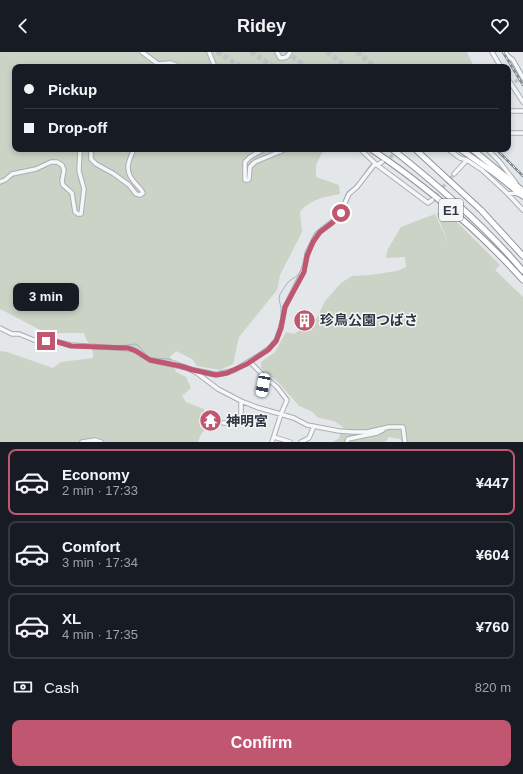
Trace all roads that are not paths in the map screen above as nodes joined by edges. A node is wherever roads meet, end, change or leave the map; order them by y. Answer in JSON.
{"nodes":[{"id":1,"x":142,"y":52,"type":"edge"},
{"id":2,"x":209,"y":52,"type":"edge"},
{"id":3,"x":277,"y":52,"type":"edge"},
{"id":4,"x":290,"y":52,"type":"edge"},
{"id":5,"x":492,"y":52,"type":"edge"},
{"id":6,"x":505,"y":52,"type":"edge"},
{"id":7,"x":158,"y":64,"type":"edge"},
{"id":8,"x":158,"y":64,"type":"edge"},
{"id":9,"x":173,"y":64,"type":"edge"},
{"id":10,"x":214,"y":64,"type":"edge"},
{"id":11,"x":499,"y":64,"type":"edge"},
{"id":12,"x":522,"y":78,"type":"edge"},
{"id":13,"x":511,"y":81,"type":"edge"},
{"id":14,"x":523,"y":102,"type":"edge"},
{"id":15,"x":511,"y":111,"type":"edge"},
{"id":16,"x":523,"y":111,"type":"edge"},
{"id":17,"x":511,"y":133,"type":"edge"},
{"id":18,"x":523,"y":133,"type":"edge"},
{"id":19,"x":80,"y":152,"type":"edge"},
{"id":20,"x":91,"y":152,"type":"edge"},
{"id":21,"x":133,"y":152,"type":"edge"},
{"id":22,"x":258,"y":152,"type":"edge"},
{"id":23,"x":279,"y":152,"type":"edge"},
{"id":24,"x":363,"y":152,"type":"edge"},
{"id":25,"x":375,"y":152,"type":"edge"},
{"id":26,"x":396,"y":152,"type":"edge"},
{"id":27,"x":418,"y":152,"type":"edge"},
{"id":28,"x":453,"y":152,"type":"edge"},
{"id":29,"x":464,"y":152,"type":"edge"},
{"id":30,"x":476,"y":152,"type":"edge"},
{"id":31,"x":490,"y":152,"type":"edge"},
{"id":32,"x":467,"y":160,"type":"junction"},
{"id":33,"x":382,"y":162,"type":"tunnel mouth"},
{"id":34,"x":377,"y":165,"type":"junction"},
{"id":35,"x":454,"y":174,"type":"tunnel mouth"},
{"id":36,"x":0,"y":182,"type":"edge"},
{"id":37,"x":522,"y":190,"type":"edge"},
{"id":38,"x":508,"y":194,"type":"junction"},
{"id":39,"x":523,"y":197,"type":"edge"},
{"id":40,"x":432,"y":200,"type":"dead end"},
{"id":41,"x":523,"y":210,"type":"edge"},
{"id":42,"x":523,"y":256,"type":"edge"},
{"id":43,"x":523,"y":271,"type":"edge"},
{"id":44,"x":523,"y":280,"type":"edge"},
{"id":45,"x":0,"y":328,"type":"edge"},
{"id":46,"x":250,"y":362,"type":"junction"},
{"id":47,"x":193,"y":370,"type":"junction"},
{"id":48,"x":214,"y":373,"type":"junction"},
{"id":49,"x":265,"y":377,"type":"junction"},
{"id":50,"x":211,"y":384,"type":"junction"},
{"id":51,"x":262,"y":394,"type":"dead end"},
{"id":52,"x":241,"y":401,"type":"junction"},
{"id":53,"x":281,"y":414,"type":"junction"},
{"id":54,"x":223,"y":423,"type":"dead end"},
{"id":55,"x":314,"y":426,"type":"junction"},
{"id":56,"x":389,"y":427,"type":"junction"},
{"id":57,"x":274,"y":437,"type":"junction"},
{"id":58,"x":82,"y":442,"type":"edge"},
{"id":59,"x":101,"y":442,"type":"edge"},
{"id":60,"x":272,"y":442,"type":"edge"},
{"id":61,"x":290,"y":442,"type":"edge"},
{"id":62,"x":301,"y":442,"type":"edge"},
{"id":63,"x":347,"y":442,"type":"edge"},
{"id":64,"x":405,"y":442,"type":"edge"}],
"edges":[{"from":1,"to":7,"type":"street"},
{"from":2,"to":10,"type":"street"},
{"from":3,"to":4,"type":"street"},
{"from":5,"to":11,"type":"street"},
{"from":6,"to":12,"type":"street"},
{"from":8,"to":9,"type":"street"},
{"from":13,"to":14,"type":"street"},
{"from":15,"to":16,"type":"street"},
{"from":17,"to":18,"type":"street"},
{"from":19,"to":36,"type":"street"},
{"from":20,"to":21,"type":"street"},
{"from":22,"to":23,"type":"street"},
{"from":24,"to":34,"type":"street"},
{"from":25,"to":44,"type":"highway","number":"E1"},
{"from":26,"to":43,"type":"highway","number":"E1"},
{"from":27,"to":42,"type":"highway","number":"E1"},
{"from":28,"to":32,"type":"street"},
{"from":29,"to":39,"type":"highway"},
{"from":30,"to":37,"type":"highway"},
{"from":31,"to":37,"type":"street"},
{"from":32,"to":35,"type":"street"},
{"from":32,"to":38,"type":"street"},
{"from":33,"to":34,"type":"street"},
{"from":34,"to":40,"type":"street"},
{"from":34,"to":46,"type":"street"},
{"from":38,"to":39,"type":"street"},
{"from":38,"to":41,"type":"street"},
{"from":45,"to":47,"type":"street"},
{"from":46,"to":48,"type":"street"},
{"from":46,"to":49,"type":"street"},
{"from":47,"to":48,"type":"street"},
{"from":47,"to":50,"type":"street"},
{"from":48,"to":50,"type":"street"},
{"from":49,"to":51,"type":"street"},
{"from":49,"to":53,"type":"street"},
{"from":50,"to":52,"type":"street"},
{"from":52,"to":53,"type":"street"},
{"from":52,"to":54,"type":"street"},
{"from":53,"to":55,"type":"street"},
{"from":53,"to":57,"type":"street"},
{"from":55,"to":56,"type":"street"},
{"from":55,"to":62,"type":"street"},
{"from":56,"to":63,"type":"street"},
{"from":56,"to":64,"type":"street"},
{"from":57,"to":60,"type":"street"},
{"from":57,"to":61,"type":"street"},
{"from":58,"to":59,"type":"street"}]}
